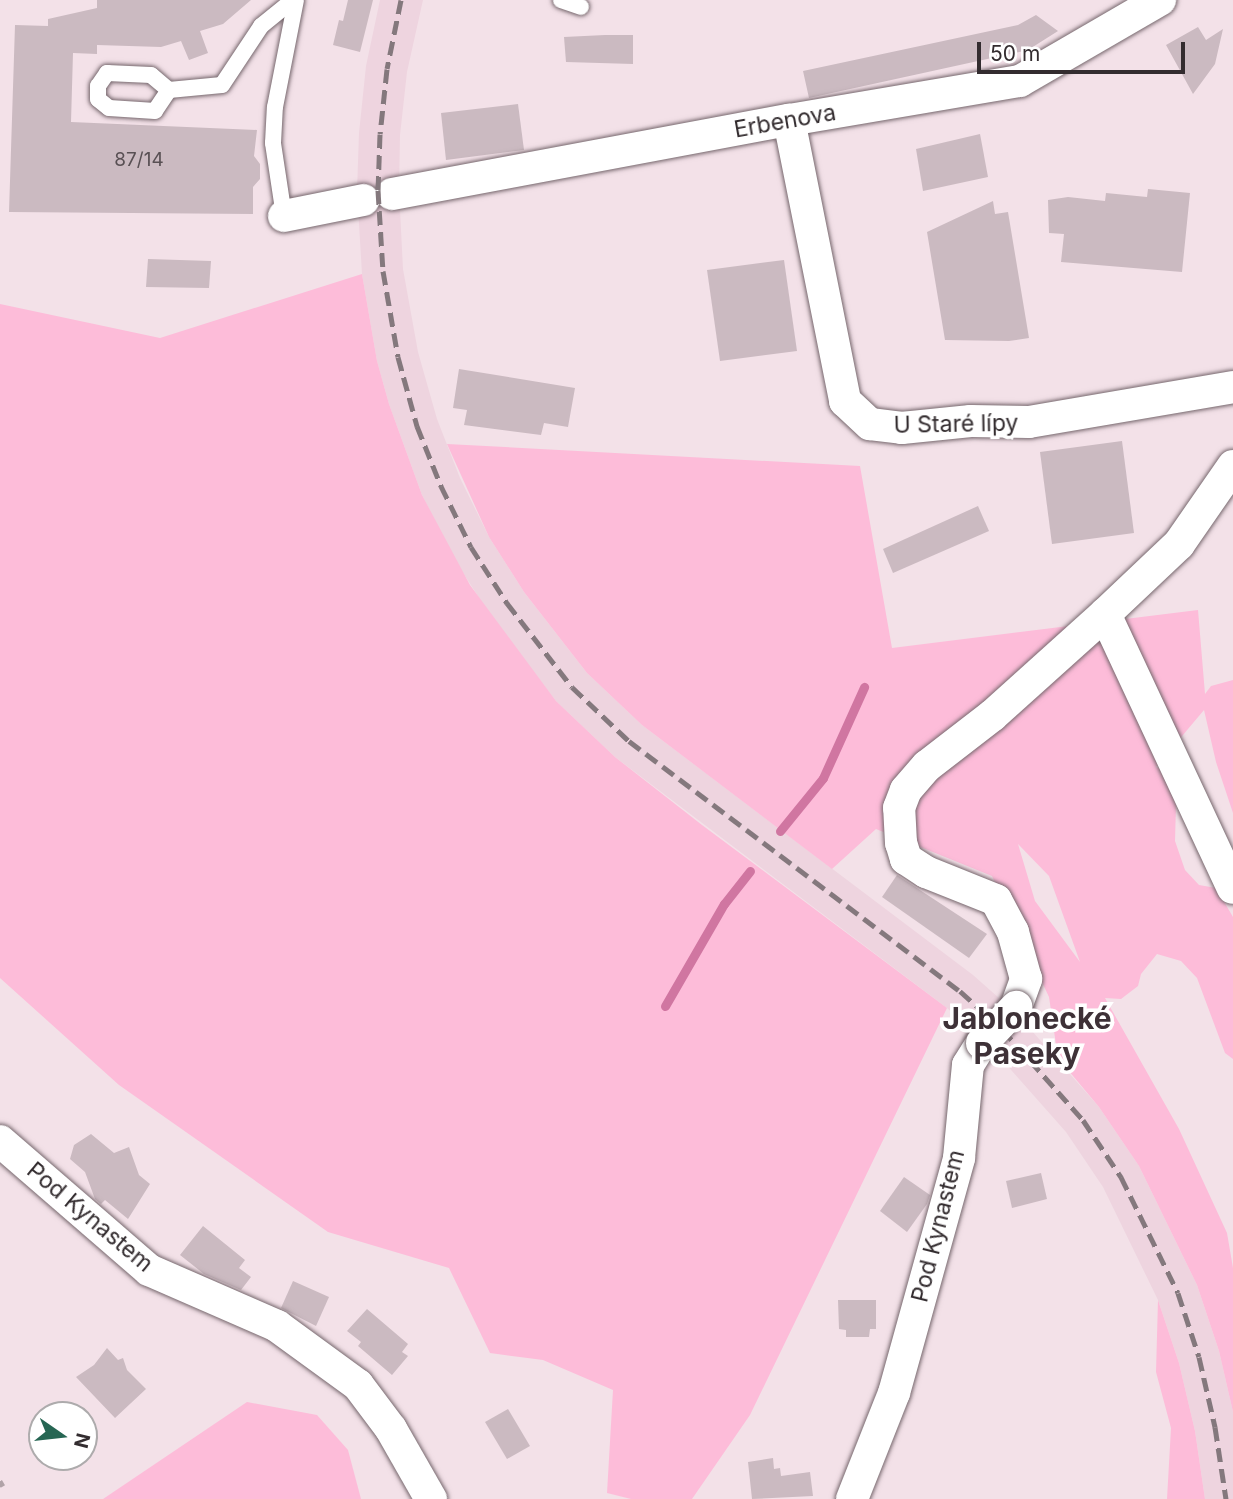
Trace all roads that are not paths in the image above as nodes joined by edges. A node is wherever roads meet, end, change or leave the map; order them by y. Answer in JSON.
{"nodes":[{"id":1,"x":295,"y":0,"type":"edge"},
{"id":2,"x":561,"y":0,"type":"edge"},
{"id":3,"x":1160,"y":0,"type":"edge"},
{"id":4,"x":581,"y":7,"type":"dead end"},
{"id":5,"x":169,"y":89,"type":"dead end"},
{"id":6,"x":789,"y":120,"type":"junction"},
{"id":7,"x":284,"y":216,"type":"joint"},
{"id":8,"x":1233,"y":387,"type":"edge"},
{"id":9,"x":1233,"y":466,"type":"edge"},
{"id":10,"x":1104,"y":614,"type":"junction"},
{"id":11,"x":1233,"y":888,"type":"edge"},
{"id":12,"x":0,"y":1141,"type":"edge"},
{"id":13,"x":431,"y":1499,"type":"edge"},
{"id":14,"x":852,"y":1499,"type":"edge"}],
"edges":[{"from":1,"to":5,"type":"lane"},
{"from":1,"to":7,"type":"lane"},
{"from":2,"to":4,"type":"lane"},
{"from":3,"to":6,"type":"street","name":"Erbenova"},
{"from":6,"to":7,"type":"street","name":"Erbenova"},
{"from":6,"to":8,"type":"street","name":"U Staré lípy"},
{"from":9,"to":10,"type":"street"},
{"from":10,"to":11,"type":"street"},
{"from":10,"to":14,"type":"street","name":"Pod Kynastem","bridge":true},
{"from":12,"to":13,"type":"street","name":"Pod Kynastem"}]}
